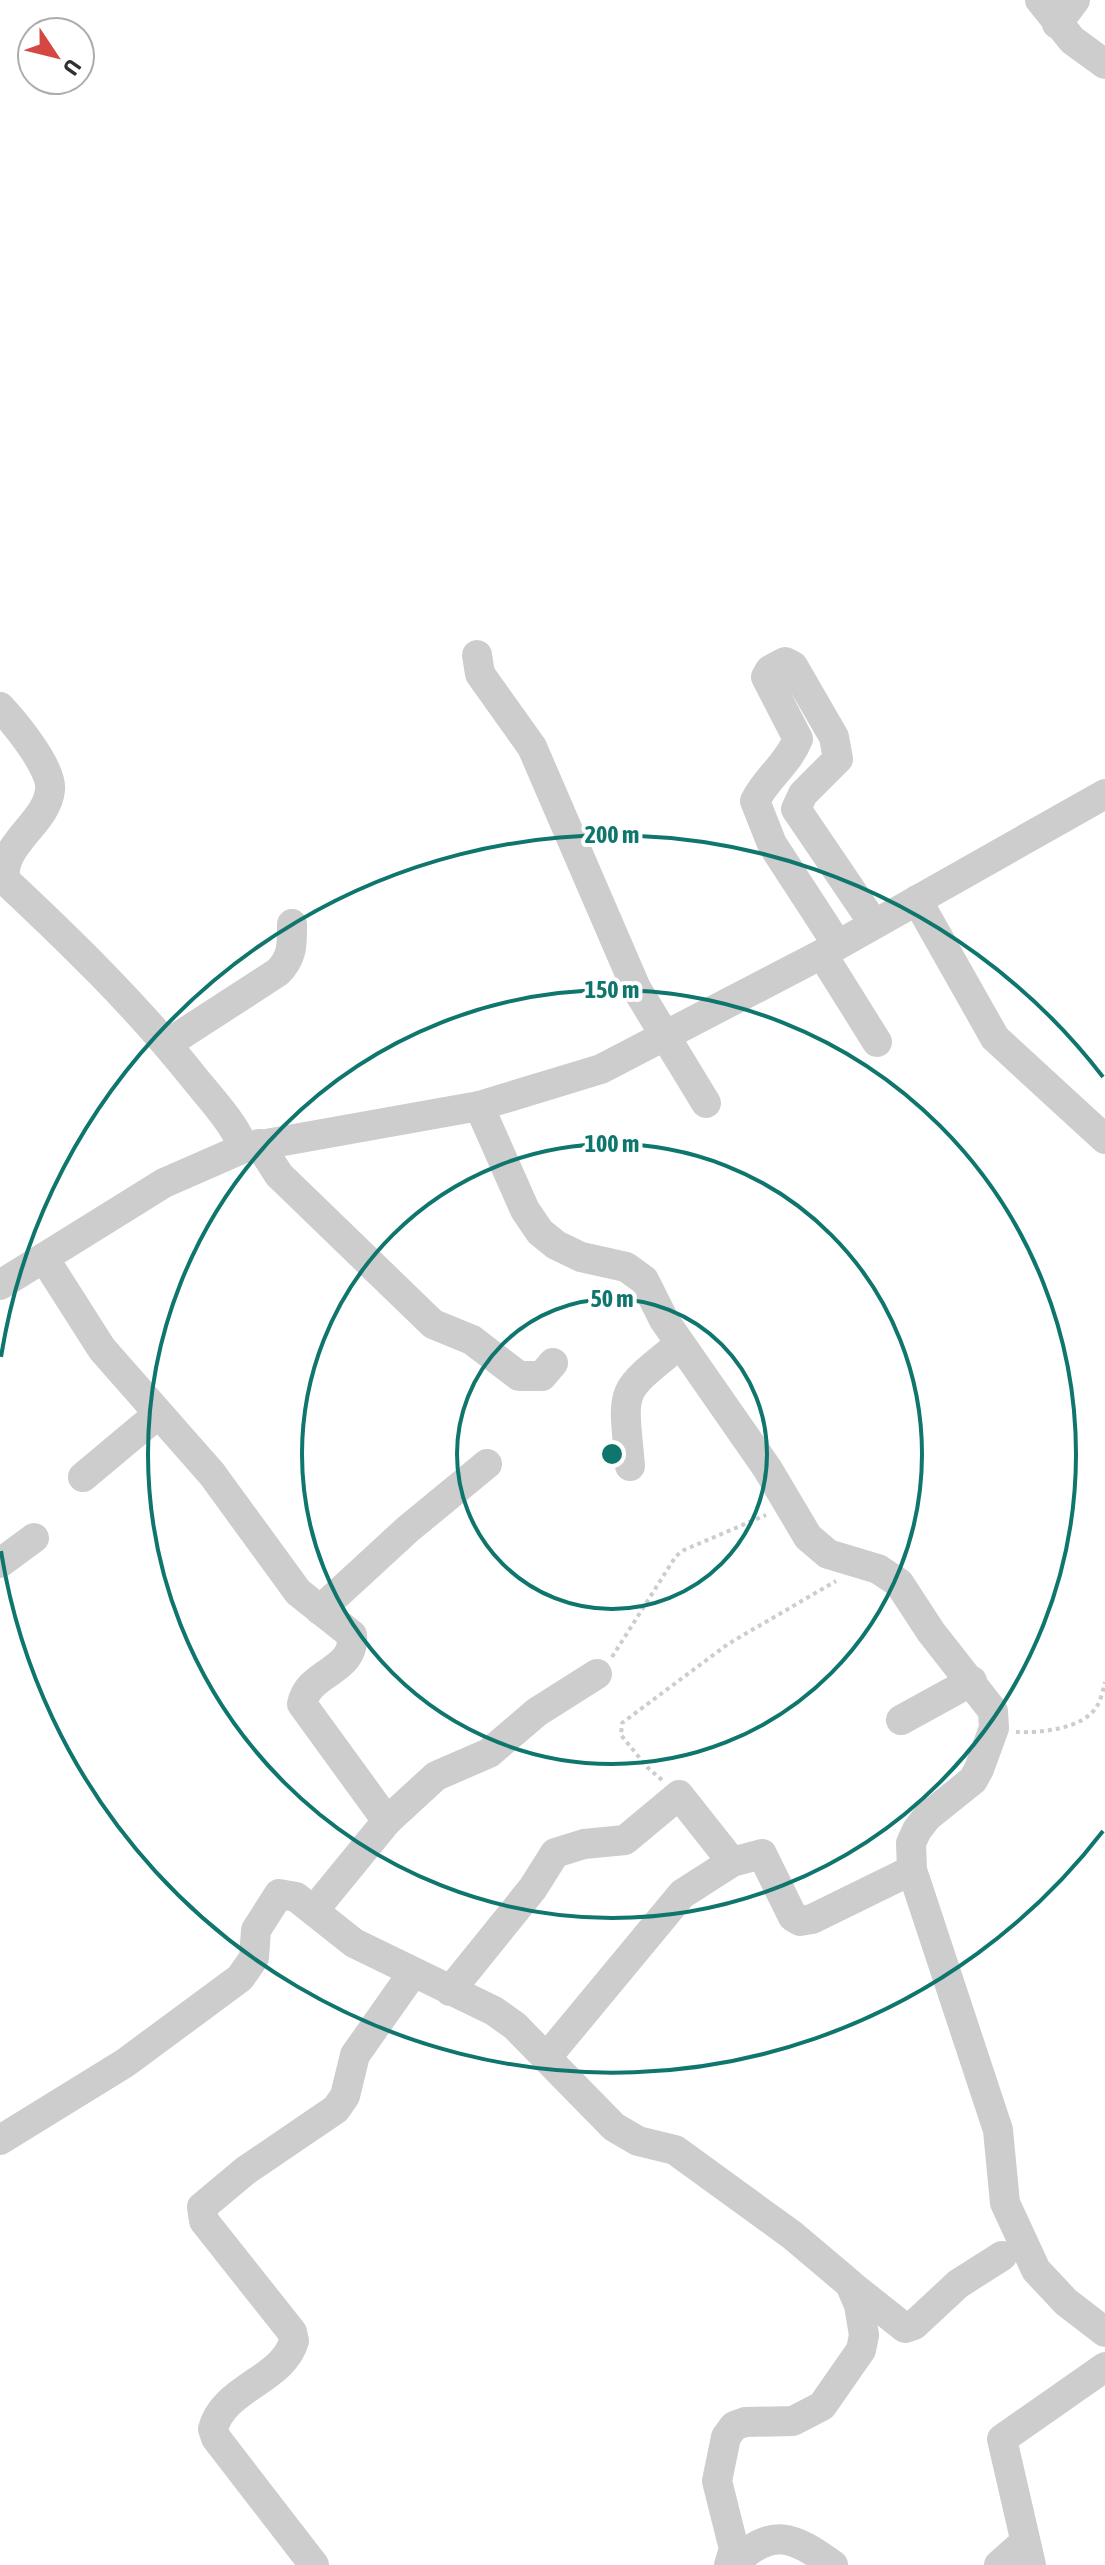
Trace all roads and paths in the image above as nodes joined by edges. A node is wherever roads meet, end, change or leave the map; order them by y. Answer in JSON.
{"nodes":[{"id":1,"x":1075,"y":0,"type":"edge"},
{"id":2,"x":1048,"y":12,"type":"edge"},
{"id":3,"x":1105,"y":64,"type":"edge"},
{"id":4,"x":477,"y":655,"type":"dead end"},
{"id":5,"x":0,"y":707,"type":"edge"},
{"id":6,"x":821,"y":716,"type":"junction"},
{"id":7,"x":794,"y":732,"type":"junction"},
{"id":8,"x":1101,"y":805,"type":"edge"},
{"id":9,"x":917,"y":900,"type":"junction"},
{"id":10,"x":292,"y":924,"type":"dead end"},
{"id":11,"x":874,"y":924,"type":"junction"},
{"id":12,"x":829,"y":949,"type":"junction"},
{"id":13,"x":665,"y":1035,"type":"junction"},
{"id":14,"x":877,"y":1042,"type":"dead end"},
{"id":15,"x":167,"y":1044,"type":"junction"},
{"id":16,"x":706,"y":1103,"type":"dead end"},
{"id":17,"x":479,"y":1106,"type":"junction"},
{"id":18,"x":1105,"y":1139,"type":"edge"},
{"id":19,"x":252,"y":1146,"type":"junction"},
{"id":20,"x":44,"y":1258,"type":"junction"},
{"id":21,"x":0,"y":1285,"type":"edge"},
{"id":22,"x":680,"y":1344,"type":"junction"},
{"id":23,"x":553,"y":1363,"type":"dead end"},
{"id":24,"x":157,"y":1415,"type":"junction"},
{"id":25,"x":487,"y":1464,"type":"dead end"},
{"id":26,"x":630,"y":1466,"type":"dead end"},
{"id":27,"x":83,"y":1477,"type":"dead end"},
{"id":28,"x":790,"y":1505,"type":"junction"},
{"id":29,"x":34,"y":1538,"type":"dead end"},
{"id":30,"x":0,"y":1563,"type":"edge"},
{"id":31,"x":864,"y":1565,"type":"junction"},
{"id":32,"x":320,"y":1610,"type":"junction"},
{"id":33,"x":597,"y":1674,"type":"joint"},
{"id":34,"x":972,"y":1681,"type":"junction"},
{"id":35,"x":1105,"y":1682,"type":"edge"},
{"id":36,"x":901,"y":1720,"type":"dead end"},
{"id":37,"x":994,"y":1728,"type":"junction"},
{"id":38,"x":679,"y":1795,"type":"junction"},
{"id":39,"x":387,"y":1821,"type":"junction"},
{"id":40,"x":732,"y":1862,"type":"junction"},
{"id":41,"x":912,"y":1870,"type":"junction"},
{"id":42,"x":315,"y":1909,"type":"junction"},
{"id":43,"x":412,"y":1974,"type":"junction"},
{"id":44,"x":450,"y":1991,"type":"junction"},
{"id":45,"x":547,"y":2057,"type":"junction"},
{"id":46,"x":0,"y":2140,"type":"edge"},
{"id":47,"x":1002,"y":2256,"type":"dead end"},
{"id":48,"x":850,"y":2284,"type":"junction"},
{"id":49,"x":1105,"y":2332,"type":"edge"},
{"id":50,"x":1105,"y":2367,"type":"edge"},
{"id":51,"x":1028,"y":2554,"type":"edge"},
{"id":52,"x":314,"y":2565,"type":"edge"},
{"id":53,"x":731,"y":2565,"type":"edge"},
{"id":54,"x":833,"y":2565,"type":"edge"},
{"id":55,"x":999,"y":2565,"type":"edge"}],
"edges":[{"from":1,"to":2,"type":"street"},
{"from":2,"to":3,"type":"street"},
{"from":4,"to":13,"type":"street"},
{"from":5,"to":15,"type":"street"},
{"from":6,"to":7,"type":"street"},
{"from":6,"to":7,"type":"street"},
{"from":6,"to":11,"type":"street"},
{"from":7,"to":12,"type":"street"},
{"from":8,"to":9,"type":"street"},
{"from":9,"to":11,"type":"street"},
{"from":9,"to":18,"type":"street"},
{"from":10,"to":15,"type":"street"},
{"from":11,"to":12,"type":"street"},
{"from":12,"to":13,"type":"street"},
{"from":12,"to":14,"type":"street"},
{"from":13,"to":16,"type":"street"},
{"from":13,"to":17,"type":"street"},
{"from":15,"to":19,"type":"street"},
{"from":17,"to":19,"type":"street"},
{"from":17,"to":22,"type":"street"},
{"from":19,"to":20,"type":"street"},
{"from":19,"to":23,"type":"street"},
{"from":20,"to":21,"type":"street"},
{"from":20,"to":24,"type":"street"},
{"from":22,"to":26,"type":"street"},
{"from":22,"to":28,"type":"street"},
{"from":24,"to":27,"type":"street"},
{"from":24,"to":32,"type":"street"},
{"from":25,"to":32,"type":"street"},
{"from":28,"to":31,"type":"street"},
{"from":28,"to":33,"type":"path"},
{"from":29,"to":30,"type":"street"},
{"from":31,"to":34,"type":"street"},
{"from":31,"to":38,"type":"path"},
{"from":32,"to":39,"type":"street"},
{"from":33,"to":39,"type":"street"},
{"from":34,"to":36,"type":"street"},
{"from":34,"to":37,"type":"street"},
{"from":35,"to":37,"type":"path"},
{"from":37,"to":41,"type":"street"},
{"from":38,"to":40,"type":"street"},
{"from":38,"to":44,"type":"street"},
{"from":39,"to":42,"type":"street"},
{"from":40,"to":41,"type":"street"},
{"from":40,"to":45,"type":"street"},
{"from":41,"to":49,"type":"street"},
{"from":42,"to":43,"type":"street"},
{"from":42,"to":46,"type":"street"},
{"from":43,"to":44,"type":"street"},
{"from":43,"to":52,"type":"street"},
{"from":44,"to":45,"type":"street"},
{"from":45,"to":48,"type":"street"},
{"from":47,"to":48,"type":"street"},
{"from":48,"to":53,"type":"street"},
{"from":50,"to":51,"type":"street"},
{"from":51,"to":55,"type":"street"},
{"from":53,"to":54,"type":"street"}]}
